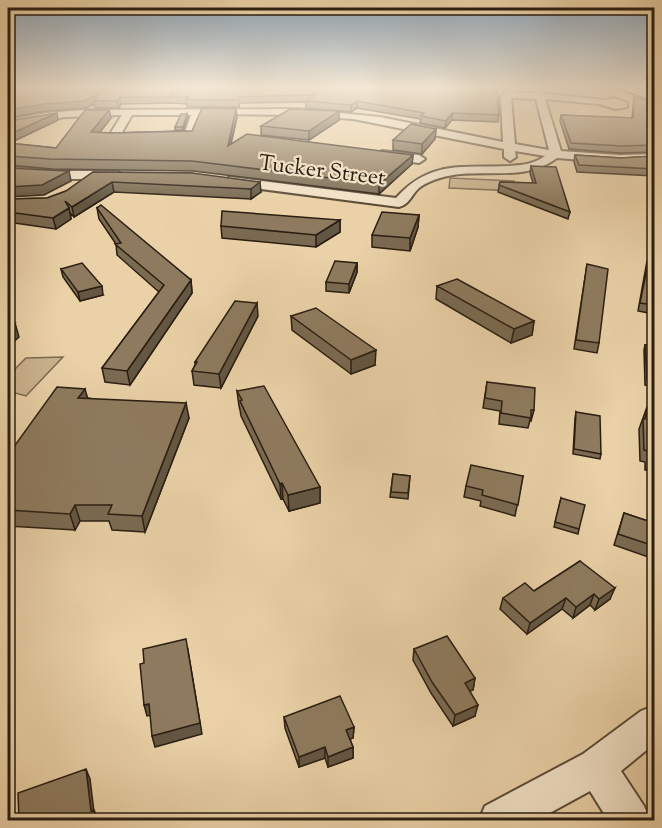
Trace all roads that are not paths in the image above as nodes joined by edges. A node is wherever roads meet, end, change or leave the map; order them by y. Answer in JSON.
{"nodes":[{"id":1,"x":120,"y":126,"type":"edge"},
{"id":2,"x":192,"y":126,"type":"edge"},
{"id":3,"x":387,"y":126,"type":"edge"},
{"id":4,"x":508,"y":126,"type":"edge"},
{"id":5,"x":549,"y":126,"type":"edge"},
{"id":6,"x":508,"y":131,"type":"junction"},
{"id":7,"x":470,"y":137,"type":"junction"},
{"id":8,"x":509,"y":145,"type":"junction"},
{"id":9,"x":382,"y":147,"type":"dead end"},
{"id":10,"x":555,"y":154,"type":"junction"},
{"id":11,"x":654,"y":158,"type":"edge"},
{"id":12,"x":419,"y":159,"type":"edge"},
{"id":13,"x":511,"y":169,"type":"junction"},
{"id":14,"x":8,"y":171,"type":"edge"},
{"id":15,"x":92,"y":175,"type":"junction"},
{"id":16,"x":133,"y":175,"type":"edge"},
{"id":17,"x":216,"y":179,"type":"edge"},
{"id":18,"x":72,"y":189,"type":"edge"},
{"id":19,"x":654,"y":723,"type":"edge"},
{"id":20,"x":596,"y":767,"type":"junction"},
{"id":21,"x":509,"y":814,"type":"edge"},
{"id":22,"x":630,"y":820,"type":"edge"}],
"edges":[{"from":1,"to":2,"type":"street"},
{"from":3,"to":7,"type":"street"},
{"from":4,"to":6,"type":"street"},
{"from":5,"to":10,"type":"street"},
{"from":6,"to":7,"type":"street"},
{"from":6,"to":8,"type":"street"},
{"from":7,"to":8,"type":"street"},
{"from":8,"to":10,"type":"street"},
{"from":8,"to":13,"type":"street"},
{"from":9,"to":12,"type":"street"},
{"from":10,"to":11,"type":"street"},
{"from":10,"to":13,"type":"street"},
{"from":13,"to":17,"type":"street","name":"Tucker Street"},
{"from":14,"to":15,"type":"street"},
{"from":15,"to":16,"type":"street"},
{"from":15,"to":18,"type":"street"},
{"from":19,"to":20,"type":"street"},
{"from":20,"to":21,"type":"street"},
{"from":20,"to":22,"type":"street"}]}
